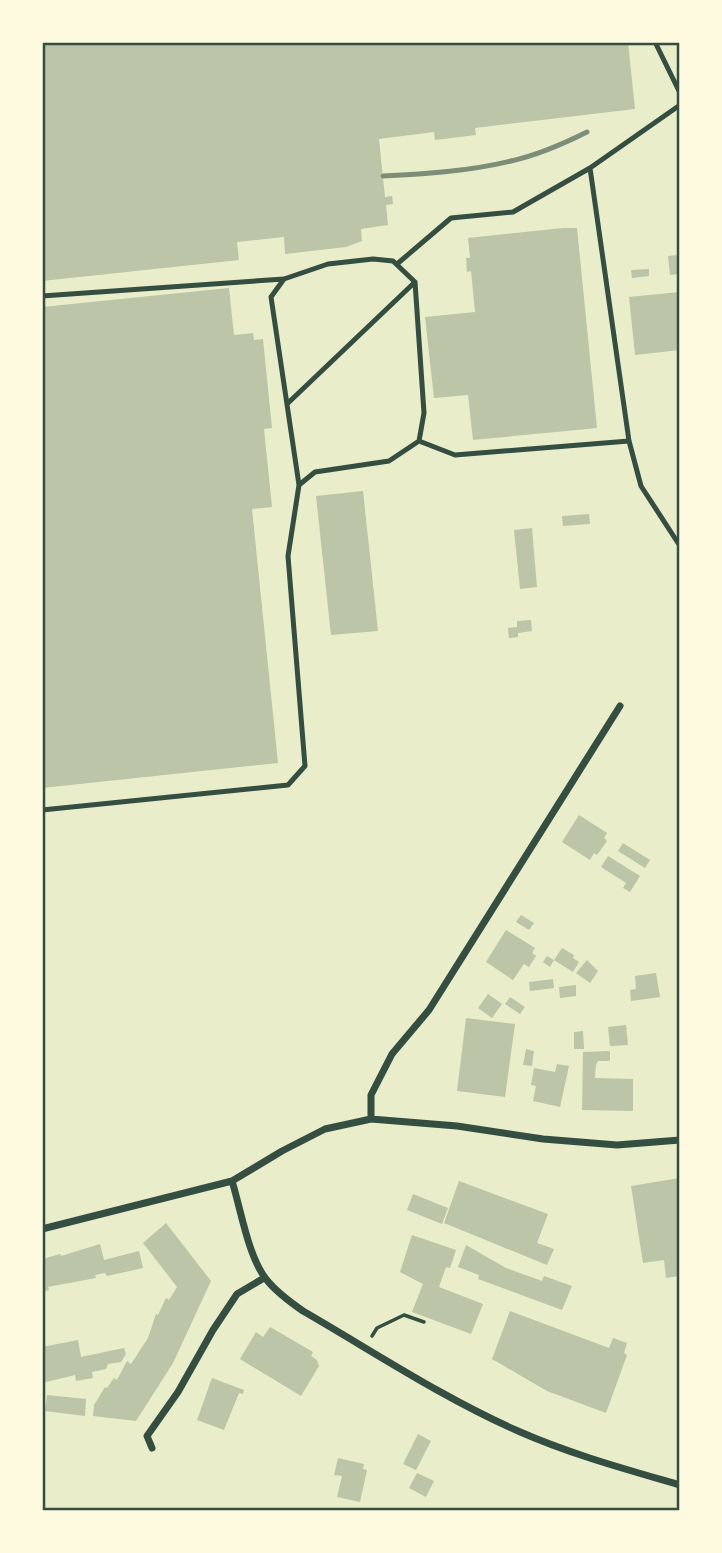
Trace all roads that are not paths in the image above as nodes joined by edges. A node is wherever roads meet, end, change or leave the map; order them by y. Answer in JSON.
{"nodes":[{"id":1,"x":655,"y":42,"type":"edge"},
{"id":2,"x":680,"y":93,"type":"edge"},
{"id":3,"x":680,"y":105,"type":"edge"},
{"id":4,"x":590,"y":168,"type":"junction"},
{"id":5,"x":397,"y":264,"type":"junction"},
{"id":6,"x":284,"y":279,"type":"junction"},
{"id":7,"x":415,"y":282,"type":"junction"},
{"id":8,"x":42,"y":296,"type":"edge"},
{"id":9,"x":287,"y":404,"type":"junction"},
{"id":10,"x":419,"y":441,"type":"junction"},
{"id":11,"x":629,"y":441,"type":"junction"},
{"id":12,"x":299,"y":485,"type":"junction"},
{"id":13,"x":680,"y":546,"type":"edge"},
{"id":14,"x":620,"y":706,"type":"dead end"},
{"id":15,"x":42,"y":810,"type":"edge"},
{"id":16,"x":371,"y":1119,"type":"junction"},
{"id":17,"x":680,"y":1140,"type":"edge"},
{"id":18,"x":232,"y":1181,"type":"junction"},
{"id":19,"x":42,"y":1229,"type":"edge"},
{"id":20,"x":264,"y":1278,"type":"junction"},
{"id":21,"x":152,"y":1448,"type":"dead end"},
{"id":22,"x":680,"y":1485,"type":"edge"}],
"edges":[{"from":1,"to":2,"type":"lane"},
{"from":3,"to":4,"type":"lane"},
{"from":4,"to":5,"type":"lane"},
{"from":4,"to":11,"type":"lane"},
{"from":5,"to":6,"type":"lane"},
{"from":5,"to":7,"type":"lane"},
{"from":6,"to":8,"type":"lane"},
{"from":6,"to":9,"type":"lane"},
{"from":7,"to":9,"type":"lane"},
{"from":7,"to":10,"type":"lane"},
{"from":9,"to":12,"type":"lane"},
{"from":10,"to":11,"type":"lane"},
{"from":10,"to":12,"type":"lane"},
{"from":11,"to":13,"type":"lane"},
{"from":12,"to":15,"type":"lane"},
{"from":14,"to":16,"type":"street"},
{"from":16,"to":17,"type":"street"},
{"from":16,"to":18,"type":"street"},
{"from":18,"to":19,"type":"street"},
{"from":18,"to":20,"type":"street"},
{"from":20,"to":21,"type":"street"},
{"from":20,"to":22,"type":"street"}]}
